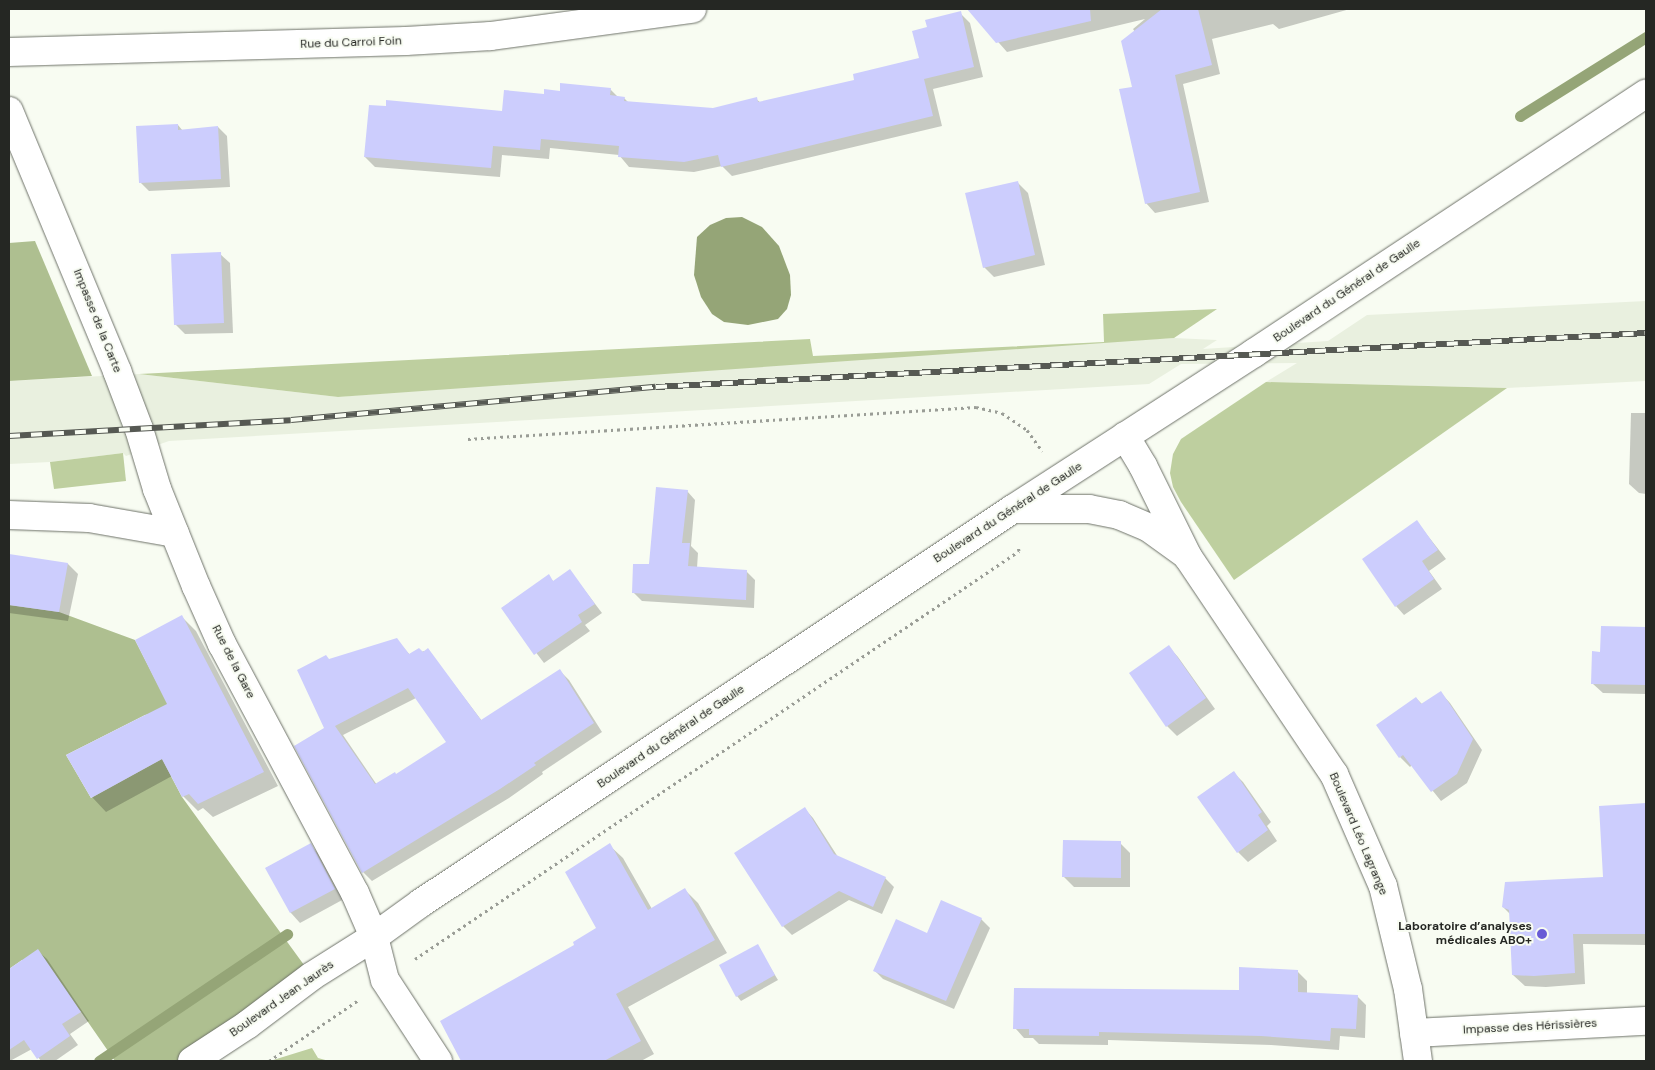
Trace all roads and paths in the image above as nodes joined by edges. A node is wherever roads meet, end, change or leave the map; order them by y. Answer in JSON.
{"nodes":[{"id":1,"x":692,"y":9,"type":"edge"},
{"id":2,"x":9,"y":52,"type":"edge"},
{"id":3,"x":1646,"y":94,"type":"edge"},
{"id":4,"x":9,"y":111,"type":"edge"},
{"id":5,"x":1126,"y":436,"type":"junction"},
{"id":6,"x":468,"y":439,"type":"dead end"},
{"id":7,"x":1062,"y":477,"type":"junction"},
{"id":8,"x":1013,"y":509,"type":"junction"},
{"id":9,"x":9,"y":515,"type":"edge"},
{"id":10,"x":175,"y":533,"type":"junction"},
{"id":11,"x":1188,"y":557,"type":"junction"},
{"id":12,"x":374,"y":937,"type":"junction"},
{"id":13,"x":385,"y":980,"type":"junction"},
{"id":14,"x":1646,"y":1021,"type":"edge"},
{"id":15,"x":1414,"y":1033,"type":"junction"},
{"id":16,"x":192,"y":1061,"type":"edge"},
{"id":17,"x":269,"y":1061,"type":"edge"},
{"id":18,"x":438,"y":1061,"type":"edge"},
{"id":19,"x":1418,"y":1061,"type":"edge"}],
"edges":[{"from":1,"to":2,"type":"street","name":"Rue du Carroi Foin"},
{"from":3,"to":5,"type":"street","name":"Boulevard du Général de Gaulle"},
{"from":4,"to":10,"type":"street","name":"Impasse de la Carte"},
{"from":5,"to":7,"type":"street","name":"Boulevard du Général de Gaulle"},
{"from":5,"to":11,"type":"street","name":"Boulevard Léo Lagrange"},
{"from":6,"to":7,"type":"path"},
{"from":7,"to":8,"type":"street","name":"Boulevard du Général de Gaulle"},
{"from":8,"to":11,"type":"street","name":"Boulevard Léo Lagrange"},
{"from":8,"to":12,"type":"street","name":"Boulevard du Général de Gaulle"},
{"from":8,"to":13,"type":"path"},
{"from":9,"to":10,"type":"street"},
{"from":10,"to":12,"type":"street","name":"Rue de la Gare"},
{"from":11,"to":15,"type":"street","name":"Boulevard Léo Lagrange"},
{"from":12,"to":13,"type":"street","name":"Rue de la Gare"},
{"from":12,"to":16,"type":"street","name":"Boulevard Jean Jaurès"},
{"from":13,"to":17,"type":"path"},
{"from":13,"to":18,"type":"street","name":"Rue de la Gare"},
{"from":14,"to":15,"type":"street","name":"Impasse des Hérissières"},
{"from":15,"to":19,"type":"street","name":"Boulevard Léo Lagrange"}]}
